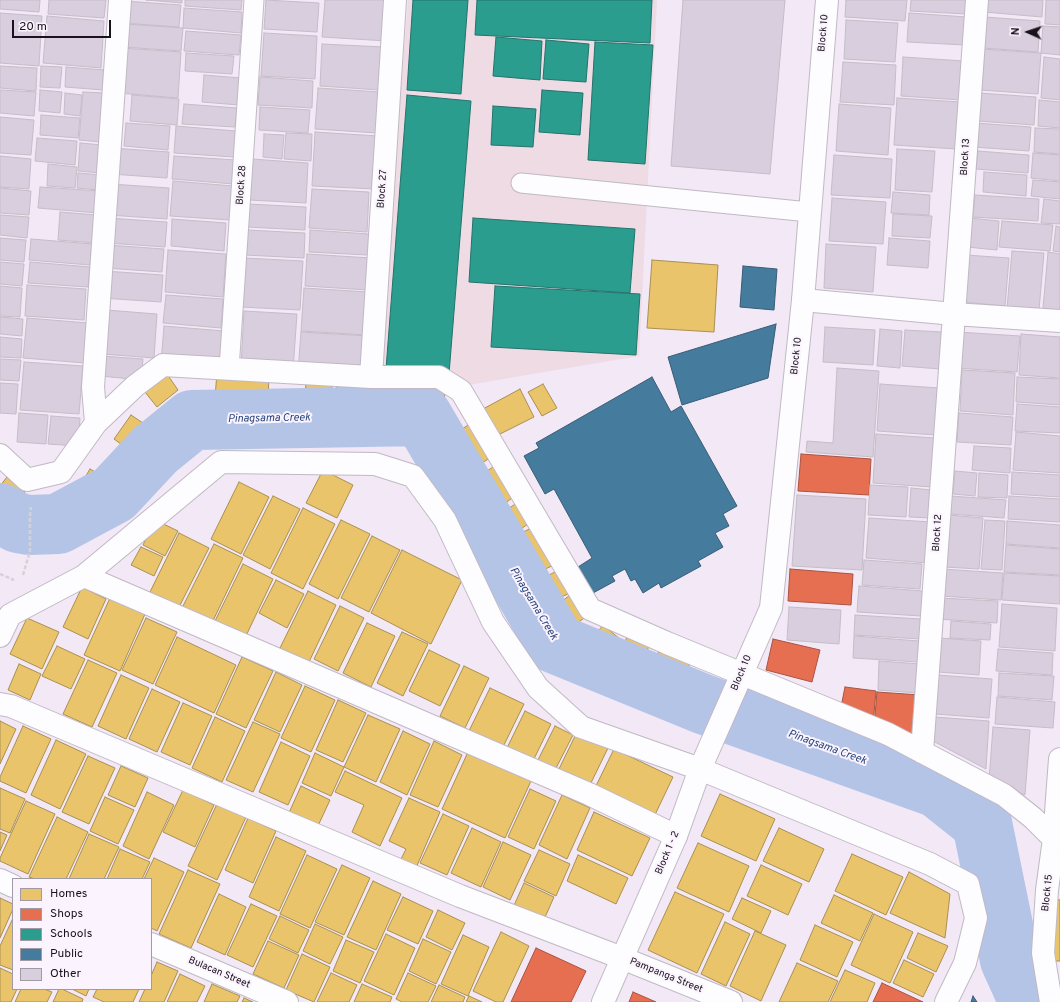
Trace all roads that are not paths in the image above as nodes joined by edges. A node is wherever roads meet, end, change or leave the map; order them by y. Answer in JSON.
{"nodes":[{"id":1,"x":120,"y":0,"type":"edge"},
{"id":2,"x":254,"y":0,"type":"edge"},
{"id":3,"x":395,"y":0,"type":"edge"},
{"id":4,"x":827,"y":0,"type":"edge"},
{"id":5,"x":977,"y":0,"type":"edge"},
{"id":6,"x":521,"y":183,"type":"dead end"},
{"id":7,"x":810,"y":212,"type":"junction"},
{"id":8,"x":803,"y":300,"type":"junction"},
{"id":9,"x":954,"y":314,"type":"junction"},
{"id":10,"x":1060,"y":321,"type":"edge"},
{"id":11,"x":229,"y":369,"type":"junction"},
{"id":12,"x":371,"y":377,"type":"junction"},
{"id":13,"x":96,"y":423,"type":"junction"},
{"id":14,"x":0,"y":455,"type":"edge"},
{"id":15,"x":84,"y":576,"type":"junction"},
{"id":16,"x":0,"y":636,"type":"edge"},
{"id":17,"x":742,"y":674,"type":"junction"},
{"id":18,"x":729,"y":703,"type":"joint"},
{"id":19,"x":0,"y":704,"type":"edge"},
{"id":20,"x":922,"y":752,"type":"junction"},
{"id":21,"x":1060,"y":759,"type":"edge"},
{"id":22,"x":700,"y":769,"type":"junction"},
{"id":23,"x":676,"y":836,"type":"junction"},
{"id":24,"x":1054,"y":839,"type":"junction"},
{"id":25,"x":0,"y":880,"type":"edge"},
{"id":26,"x":12,"y":886,"type":"edge"},
{"id":27,"x":152,"y":944,"type":"edge"},
{"id":28,"x":622,"y":958,"type":"junction"},
{"id":29,"x":287,"y":1002,"type":"edge"},
{"id":30,"x":603,"y":1002,"type":"edge"},
{"id":31,"x":732,"y":1002,"type":"edge"},
{"id":32,"x":946,"y":1002,"type":"edge"},
{"id":33,"x":1051,"y":1002,"type":"edge"}],
"edges":[{"from":1,"to":13,"type":"street"},
{"from":2,"to":11,"type":"lane","name":"Block 28"},
{"from":3,"to":12,"type":"street","name":"Block 27"},
{"from":4,"to":7,"type":"street","name":"Block 10"},
{"from":5,"to":9,"type":"street","name":"Block 13"},
{"from":6,"to":7,"type":"lane"},
{"from":7,"to":8,"type":"street","name":"Block 10"},
{"from":8,"to":9,"type":"street"},
{"from":8,"to":17,"type":"street","name":"Block 10"},
{"from":9,"to":10,"type":"street"},
{"from":9,"to":20,"type":"street","name":"Block 12"},
{"from":11,"to":12,"type":"street"},
{"from":11,"to":13,"type":"street"},
{"from":12,"to":17,"type":"street"},
{"from":13,"to":14,"type":"street"},
{"from":15,"to":16,"type":"street"},
{"from":15,"to":22,"type":"street"},
{"from":15,"to":23,"type":"street"},
{"from":17,"to":18,"type":"street","name":"Block 10"},
{"from":17,"to":20,"type":"street"},
{"from":18,"to":22,"type":"street","name":"Block 1 - 2"},
{"from":19,"to":28,"type":"street","name":"Pampanga Street"},
{"from":20,"to":24,"type":"street"},
{"from":21,"to":24,"type":"street","name":"Block 15"},
{"from":22,"to":23,"type":"street","name":"Block 1 - 2"},
{"from":22,"to":32,"type":"street"},
{"from":23,"to":28,"type":"street","name":"Block 1 - 2"},
{"from":24,"to":33,"type":"street","name":"Block 15"},
{"from":25,"to":26,"type":"street"},
{"from":27,"to":29,"type":"street","name":"Bulacan Street"},
{"from":28,"to":30,"type":"street","name":"Block 1 - 2"},
{"from":28,"to":31,"type":"street","name":"Pampanga Street"}]}
